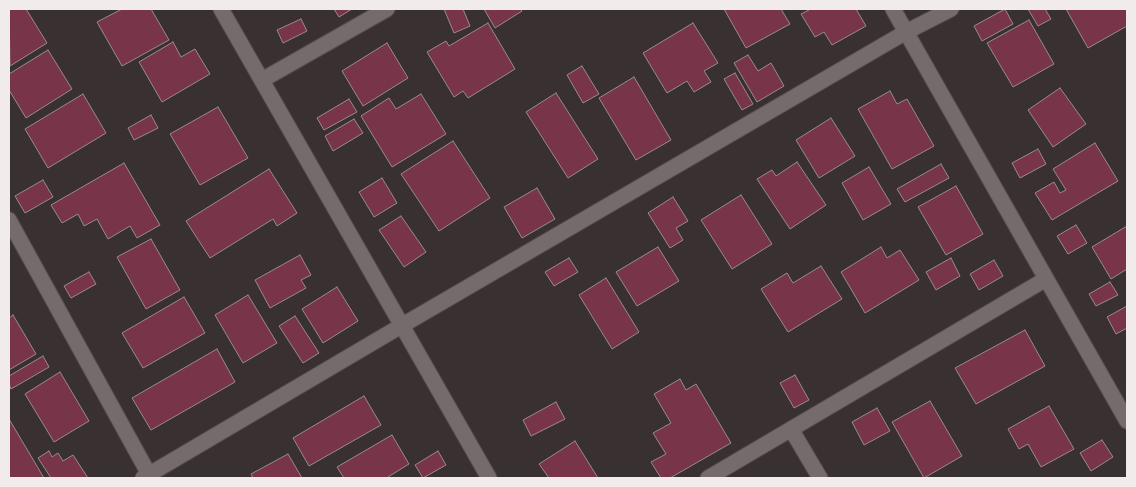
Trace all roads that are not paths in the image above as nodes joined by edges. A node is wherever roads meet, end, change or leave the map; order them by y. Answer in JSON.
{"nodes":[{"id":1,"x":221,"y":9,"type":"edge"},
{"id":2,"x":387,"y":9,"type":"edge"},
{"id":3,"x":892,"y":9,"type":"edge"},
{"id":4,"x":951,"y":9,"type":"edge"},
{"id":5,"x":906,"y":32,"type":"junction"},
{"id":6,"x":262,"y":80,"type":"junction"},
{"id":7,"x":9,"y":220,"type":"edge"},
{"id":8,"x":1046,"y":279,"type":"junction"},
{"id":9,"x":402,"y":326,"type":"junction"},
{"id":10,"x":1127,"y":421,"type":"edge"},
{"id":11,"x":791,"y":429,"type":"junction"},
{"id":12,"x":148,"y":477,"type":"edge"},
{"id":13,"x":489,"y":478,"type":"edge"},
{"id":14,"x":708,"y":478,"type":"edge"},
{"id":15,"x":820,"y":478,"type":"edge"}],
"edges":[{"from":1,"to":6,"type":"street"},
{"from":2,"to":6,"type":"street"},
{"from":3,"to":5,"type":"street"},
{"from":4,"to":5,"type":"street"},
{"from":5,"to":8,"type":"street"},
{"from":5,"to":9,"type":"street"},
{"from":6,"to":9,"type":"street"},
{"from":7,"to":12,"type":"street"},
{"from":8,"to":10,"type":"street"},
{"from":8,"to":11,"type":"street"},
{"from":9,"to":12,"type":"street"},
{"from":9,"to":13,"type":"street"},
{"from":11,"to":14,"type":"street"},
{"from":11,"to":15,"type":"street"}]}
